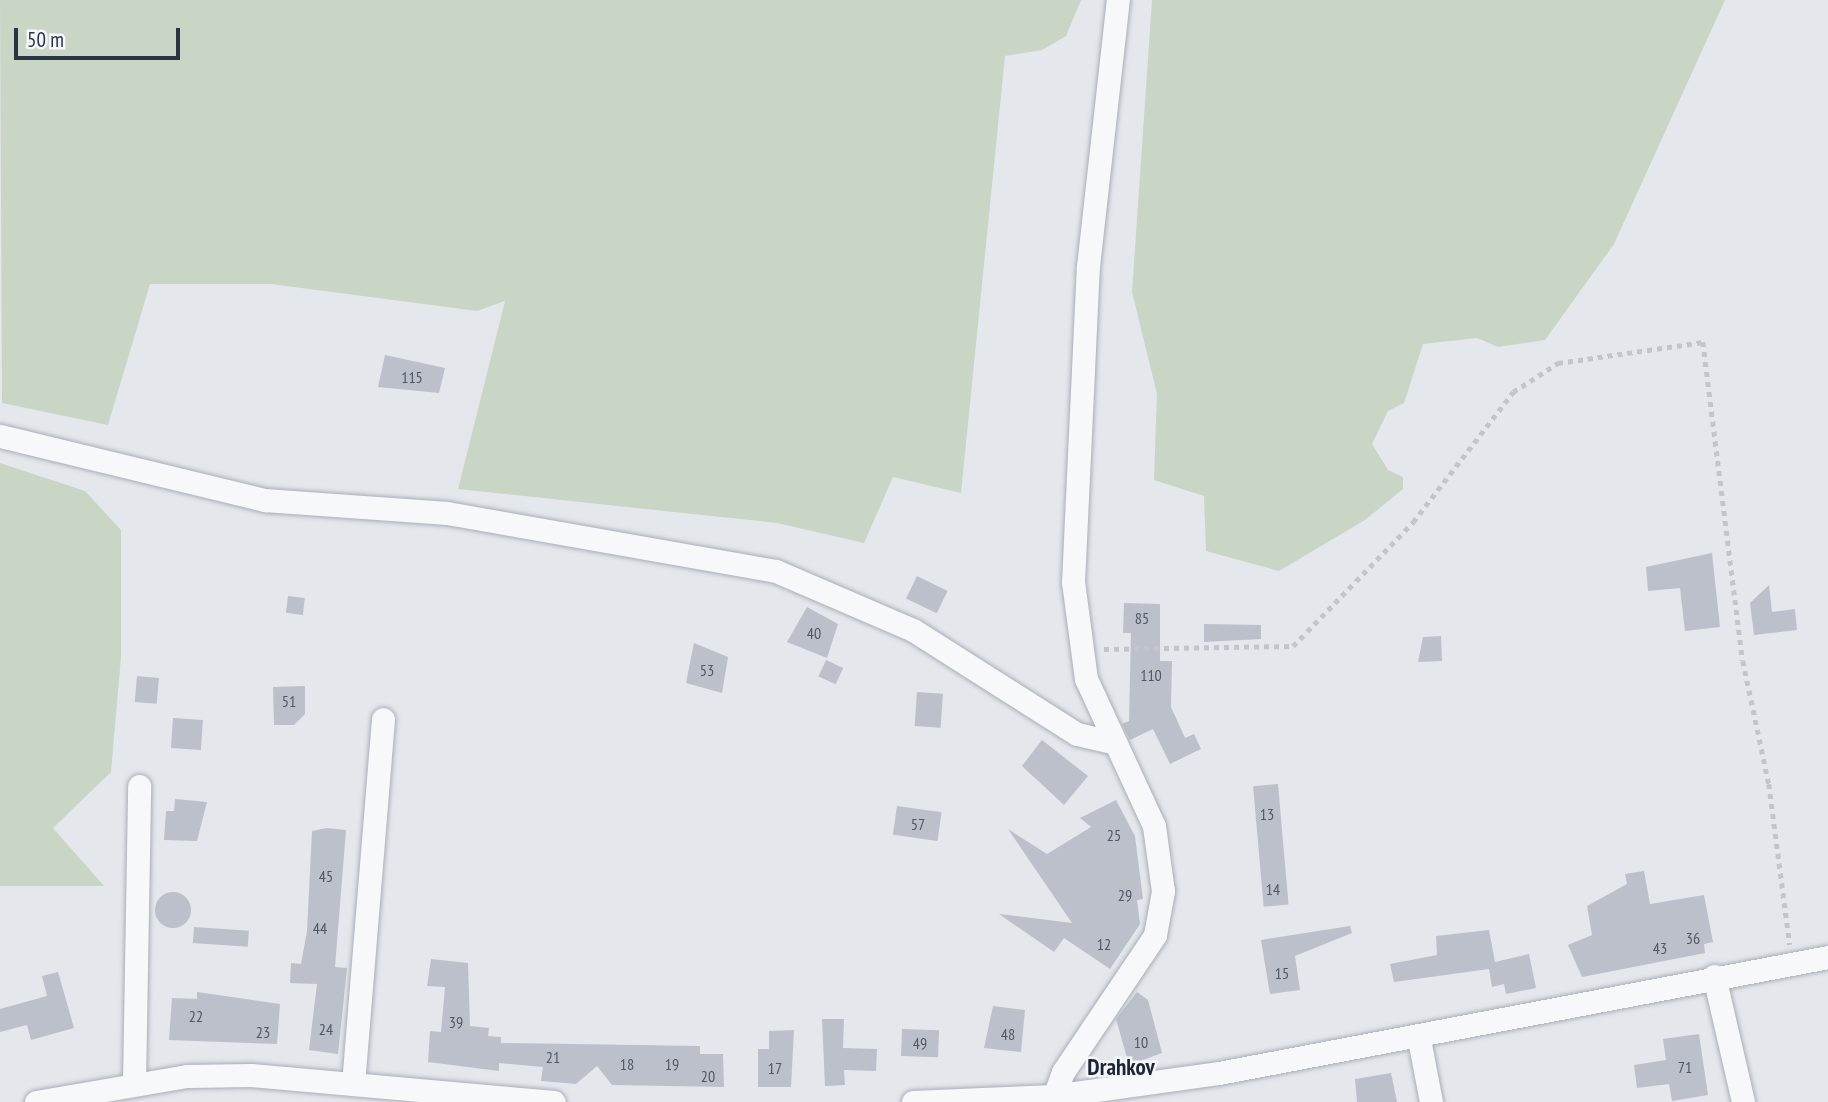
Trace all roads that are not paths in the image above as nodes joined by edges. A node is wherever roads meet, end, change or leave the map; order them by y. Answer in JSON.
{"nodes":[{"id":1,"x":1118,"y":0,"type":"edge"},
{"id":2,"x":0,"y":436,"type":"edge"},
{"id":3,"x":383,"y":719,"type":"dead end"},
{"id":4,"x":1111,"y":743,"type":"junction"},
{"id":5,"x":139,"y":786,"type":"dead end"},
{"id":6,"x":1828,"y":957,"type":"edge"},
{"id":7,"x":1714,"y":976,"type":"junction"},
{"id":8,"x":1419,"y":1039,"type":"junction"},
{"id":9,"x":134,"y":1083,"type":"junction"},
{"id":10,"x":353,"y":1084,"type":"junction"},
{"id":11,"x":1053,"y":1099,"type":"edge"},
{"id":12,"x":36,"y":1102,"type":"edge"},
{"id":13,"x":554,"y":1102,"type":"edge"},
{"id":14,"x":913,"y":1102,"type":"edge"},
{"id":15,"x":1431,"y":1102,"type":"edge"},
{"id":16,"x":1743,"y":1102,"type":"edge"}],
"edges":[{"from":1,"to":4,"type":"street"},
{"from":2,"to":4,"type":"street"},
{"from":3,"to":10,"type":"street"},
{"from":4,"to":11,"type":"street"},
{"from":5,"to":9,"type":"street"},
{"from":6,"to":7,"type":"street"},
{"from":7,"to":8,"type":"street"},
{"from":7,"to":16,"type":"street"},
{"from":8,"to":11,"type":"street"},
{"from":8,"to":15,"type":"street"},
{"from":9,"to":10,"type":"street"},
{"from":9,"to":12,"type":"street"},
{"from":10,"to":13,"type":"street"},
{"from":11,"to":14,"type":"street"}]}
